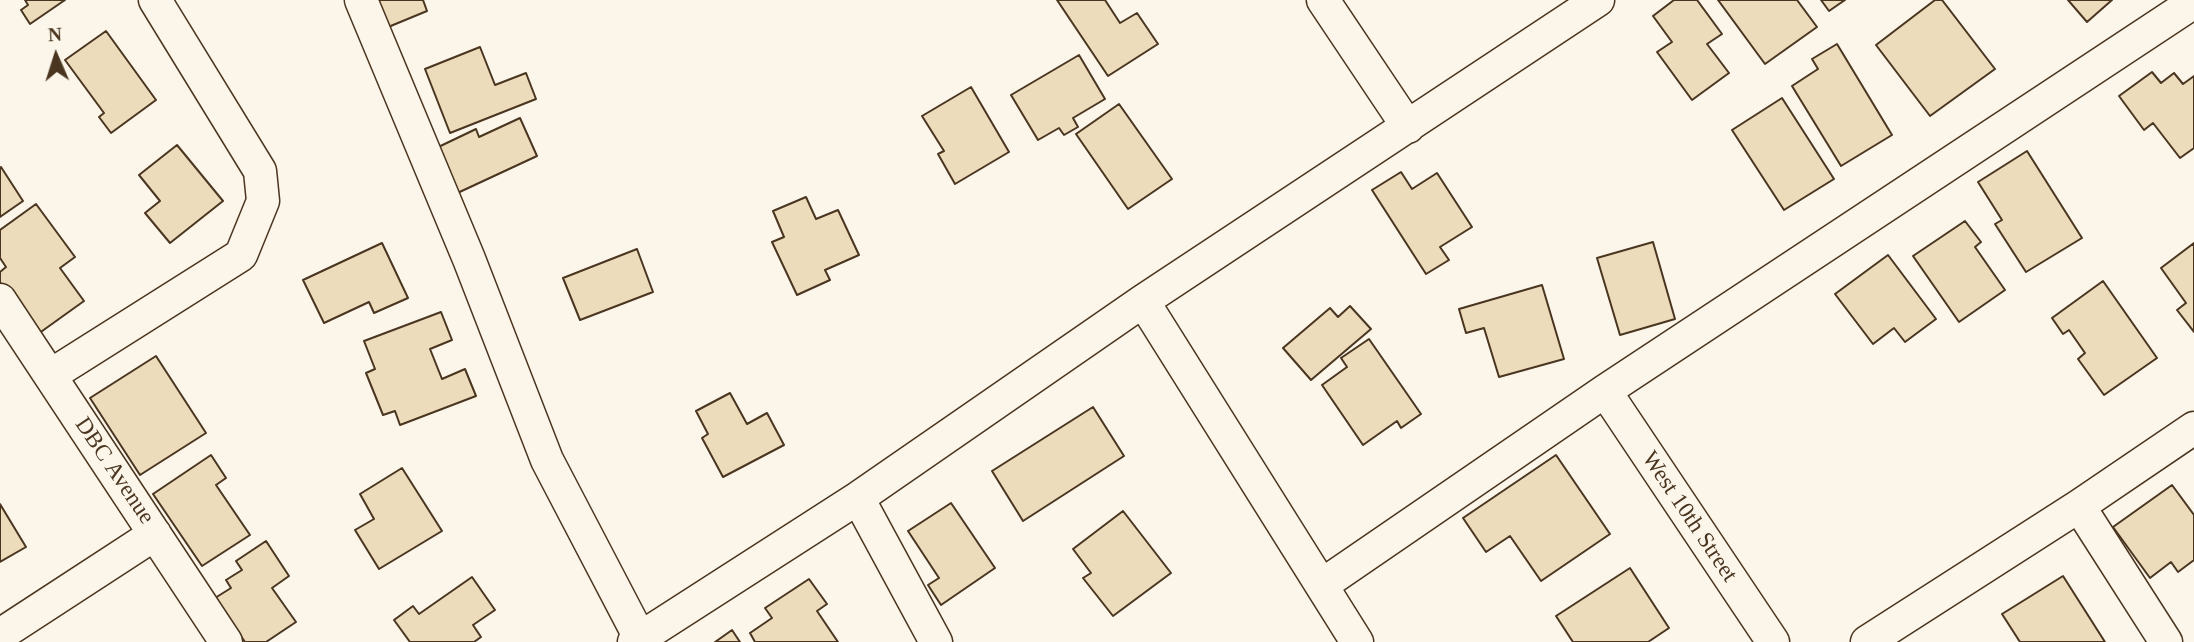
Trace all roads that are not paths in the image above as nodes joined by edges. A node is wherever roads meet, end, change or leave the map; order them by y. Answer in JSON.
{"nodes":[{"id":1,"x":155,"y":0,"type":"edge"},
{"id":2,"x":361,"y":0,"type":"edge"},
{"id":3,"x":1323,"y":0,"type":"edge"},
{"id":4,"x":1598,"y":0,"type":"edge"},
{"id":5,"x":2194,"y":2,"type":"edge"},
{"id":6,"x":1408,"y":127,"type":"junction"},
{"id":7,"x":0,"y":300,"type":"edge"},
{"id":8,"x":1143,"y":301,"type":"junction"},
{"id":9,"x":51,"y":375,"type":"junction"},
{"id":10,"x":1605,"y":391,"type":"junction"},
{"id":11,"x":2194,"y":428,"type":"edge"},
{"id":12,"x":858,"y":498,"type":"junction"},
{"id":13,"x":2079,"y":506,"type":"junction"},
{"id":14,"x":155,"y":534,"type":"junction"},
{"id":15,"x":1322,"y":586,"type":"junction"},
{"id":16,"x":0,"y":635,"type":"edge"},
{"id":17,"x":637,"y":640,"type":"edge"},
{"id":18,"x":226,"y":642,"type":"edge"},
{"id":19,"x":936,"y":642,"type":"edge"},
{"id":20,"x":1357,"y":642,"type":"edge"},
{"id":21,"x":1773,"y":642,"type":"edge"},
{"id":22,"x":1867,"y":642,"type":"edge"},
{"id":23,"x":2166,"y":642,"type":"edge"}],
"edges":[{"from":1,"to":9,"type":"street"},
{"from":2,"to":17,"type":"street"},
{"from":3,"to":6,"type":"street"},
{"from":4,"to":6,"type":"street"},
{"from":5,"to":10,"type":"street"},
{"from":6,"to":8,"type":"street"},
{"from":7,"to":9,"type":"street","name":"DBC Avenue"},
{"from":8,"to":12,"type":"street"},
{"from":8,"to":15,"type":"street"},
{"from":9,"to":14,"type":"street","name":"DBC Avenue"},
{"from":10,"to":15,"type":"street"},
{"from":10,"to":21,"type":"street","name":"West 10th Street"},
{"from":11,"to":13,"type":"street"},
{"from":12,"to":17,"type":"street"},
{"from":12,"to":19,"type":"street"},
{"from":13,"to":22,"type":"street"},
{"from":13,"to":23,"type":"street"},
{"from":14,"to":16,"type":"street"},
{"from":14,"to":18,"type":"street","name":"DBC Avenue"},
{"from":15,"to":20,"type":"street"}]}
